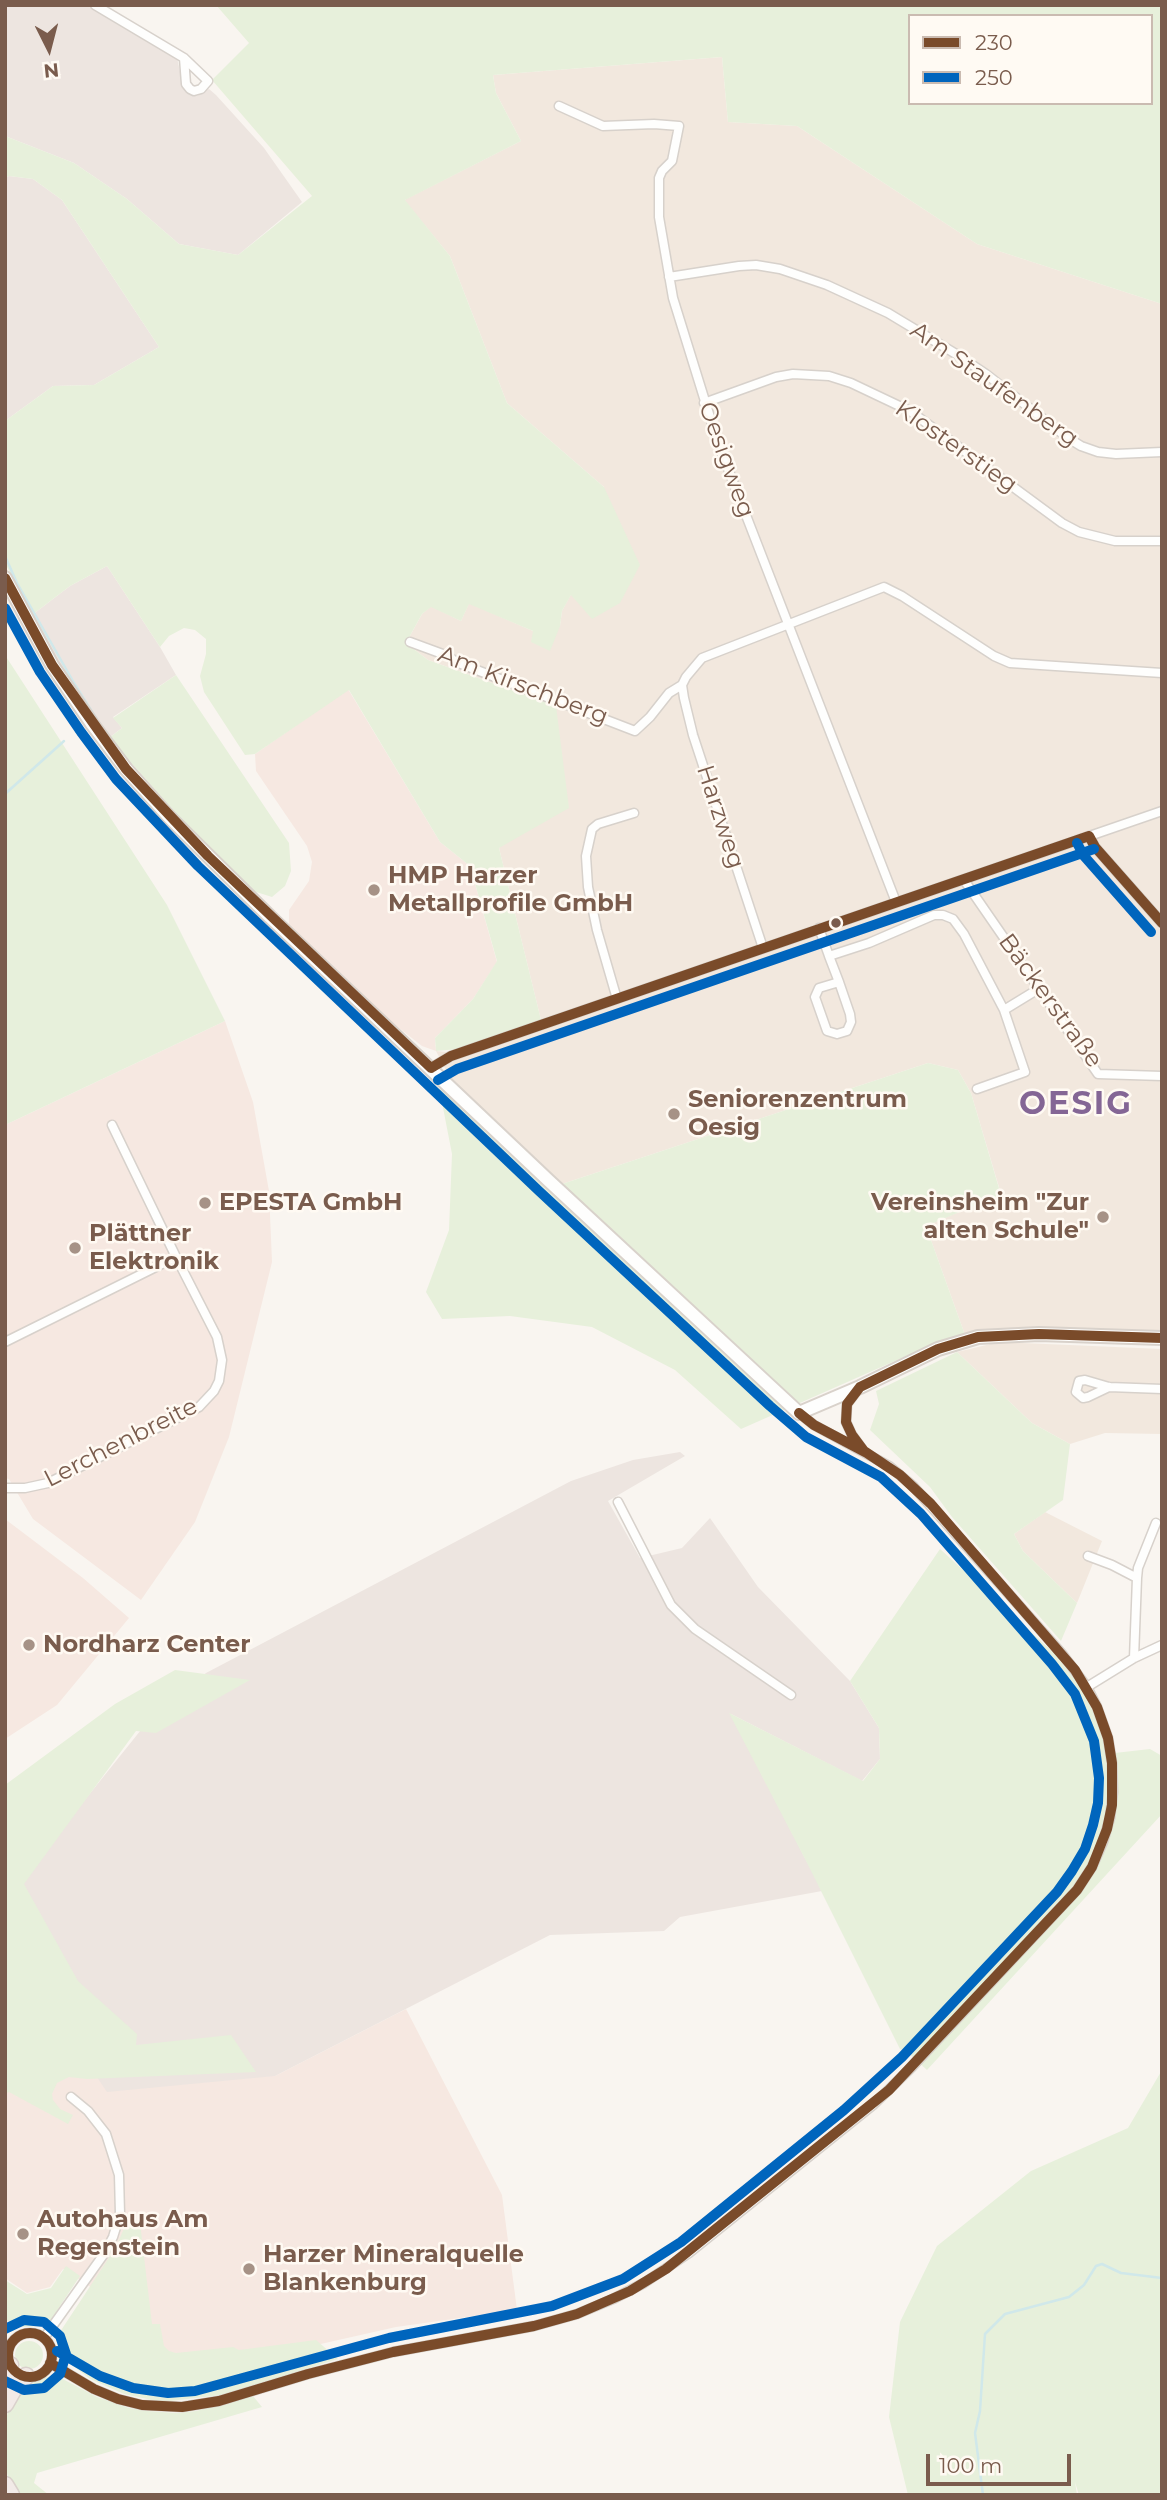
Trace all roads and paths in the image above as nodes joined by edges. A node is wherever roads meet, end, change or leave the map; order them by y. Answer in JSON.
{"nodes":[{"id":1,"x":95,"y":5,"type":"edge"},
{"id":2,"x":184,"y":58,"type":"dead end"},
{"id":3,"x":559,"y":106,"type":"dead end"},
{"id":4,"x":669,"y":277,"type":"junction"},
{"id":5,"x":704,"y":403,"type":"junction"},
{"id":6,"x":1162,"y":452,"type":"edge"},
{"id":7,"x":1162,"y":541,"type":"edge"},
{"id":8,"x":5,"y":578,"type":"edge"},
{"id":9,"x":789,"y":624,"type":"junction"},
{"id":10,"x":410,"y":642,"type":"dead end"},
{"id":11,"x":1162,"y":673,"type":"edge"},
{"id":12,"x":682,"y":685,"type":"junction"},
{"id":13,"x":1162,"y":811,"type":"edge"},
{"id":14,"x":635,"y":813,"type":"dead end"},
{"id":15,"x":1088,"y":836,"type":"junction"},
{"id":16,"x":964,"y":880,"type":"junction"},
{"id":17,"x":896,"y":902,"type":"junction"},
{"id":18,"x":1160,"y":918,"type":"edge"},
{"id":19,"x":820,"y":928,"type":"junction"},
{"id":20,"x":763,"y":948,"type":"junction"},
{"id":21,"x":829,"y":956,"type":"junction"},
{"id":22,"x":838,"y":982,"type":"junction"},
{"id":23,"x":1040,"y":988,"type":"junction"},
{"id":24,"x":617,"y":999,"type":"junction"},
{"id":25,"x":1004,"y":1010,"type":"junction"},
{"id":26,"x":431,"y":1068,"type":"junction"},
{"id":27,"x":1162,"y":1076,"type":"edge"},
{"id":28,"x":977,"y":1090,"type":"dead end"},
{"id":29,"x":112,"y":1125,"type":"dead end"},
{"id":30,"x":176,"y":1257,"type":"junction"},
{"id":31,"x":1162,"y":1338,"type":"edge"},
{"id":32,"x":5,"y":1342,"type":"edge"},
{"id":33,"x":860,"y":1387,"type":"junction"},
{"id":34,"x":1109,"y":1387,"type":"dead end"},
{"id":35,"x":1162,"y":1389,"type":"edge"},
{"id":36,"x":799,"y":1413,"type":"junction"},
{"id":37,"x":864,"y":1451,"type":"junction"},
{"id":38,"x":5,"y":1488,"type":"edge"},
{"id":39,"x":618,"y":1502,"type":"dead end"},
{"id":40,"x":1156,"y":1523,"type":"dead end"},
{"id":41,"x":1088,"y":1556,"type":"dead end"},
{"id":42,"x":1137,"y":1578,"type":"junction"},
{"id":43,"x":1162,"y":1645,"type":"edge"},
{"id":44,"x":1134,"y":1658,"type":"junction"},
{"id":45,"x":1087,"y":1687,"type":"junction"},
{"id":46,"x":791,"y":1695,"type":"dead end"},
{"id":47,"x":71,"y":2097,"type":"dead end"},
{"id":48,"x":5,"y":2332,"type":"edge"},
{"id":49,"x":44,"y":2338,"type":"junction"},
{"id":50,"x":14,"y":2339,"type":"junction"},
{"id":51,"x":50,"y":2363,"type":"junction"},
{"id":52,"x":8,"y":2371,"type":"edge"},
{"id":53,"x":26,"y":2376,"type":"junction"},
{"id":54,"x":5,"y":2404,"type":"edge"},
{"id":55,"x":5,"y":2485,"type":"edge"},
{"id":56,"x":11,"y":2495,"type":"edge"}],
"edges":[{"from":1,"to":2,"type":"street"},
{"from":3,"to":4,"type":"street","name":"Oesigweg"},
{"from":4,"to":5,"type":"street","name":"Oesigweg"},
{"from":4,"to":6,"type":"street","name":"Am Staufenberg"},
{"from":5,"to":7,"type":"street","name":"Klosterstieg"},
{"from":5,"to":9,"type":"street","name":"Oesigweg"},
{"from":8,"to":26,"type":"street"},
{"from":9,"to":11,"type":"street"},
{"from":9,"to":12,"type":"street"},
{"from":9,"to":17,"type":"street","name":"Oesigweg"},
{"from":10,"to":12,"type":"street","name":"Am Kirschberg"},
{"from":12,"to":20,"type":"street","name":"Harzweg"},
{"from":13,"to":15,"type":"street"},
{"from":14,"to":24,"type":"street"},
{"from":15,"to":16,"type":"street"},
{"from":15,"to":18,"type":"street"},
{"from":16,"to":17,"type":"street"},
{"from":16,"to":23,"type":"street","name":"Bäckerstraße"},
{"from":17,"to":19,"type":"street"},
{"from":19,"to":20,"type":"street"},
{"from":19,"to":21,"type":"street"},
{"from":20,"to":24,"type":"street"},
{"from":21,"to":22,"type":"street"},
{"from":21,"to":25,"type":"street"},
{"from":22,"to":22,"type":"street"},
{"from":23,"to":25,"type":"street"},
{"from":23,"to":27,"type":"street","name":"Bäckerstraße"},
{"from":24,"to":26,"type":"street"},
{"from":25,"to":28,"type":"street"},
{"from":26,"to":36,"type":"street"},
{"from":29,"to":30,"type":"street","name":"Lerchenbreite"},
{"from":30,"to":32,"type":"street"},
{"from":30,"to":38,"type":"street","name":"Lerchenbreite"},
{"from":31,"to":33,"type":"street"},
{"from":33,"to":36,"type":"street"},
{"from":33,"to":37,"type":"street"},
{"from":34,"to":35,"type":"street"},
{"from":36,"to":37,"type":"street"},
{"from":37,"to":45,"type":"street"},
{"from":39,"to":46,"type":"street"},
{"from":40,"to":42,"type":"street"},
{"from":41,"to":42,"type":"street"},
{"from":42,"to":44,"type":"street"},
{"from":43,"to":44,"type":"street"},
{"from":44,"to":45,"type":"street"},
{"from":45,"to":51,"type":"street"},
{"from":47,"to":49,"type":"street"},
{"from":48,"to":50,"type":"street"},
{"from":49,"to":50,"type":"street"},
{"from":49,"to":51,"type":"street"},
{"from":50,"to":52,"type":"street"},
{"from":51,"to":53,"type":"street"},
{"from":52,"to":53,"type":"street"},
{"from":53,"to":54,"type":"highway"},
{"from":55,"to":56,"type":"highway"}]}
